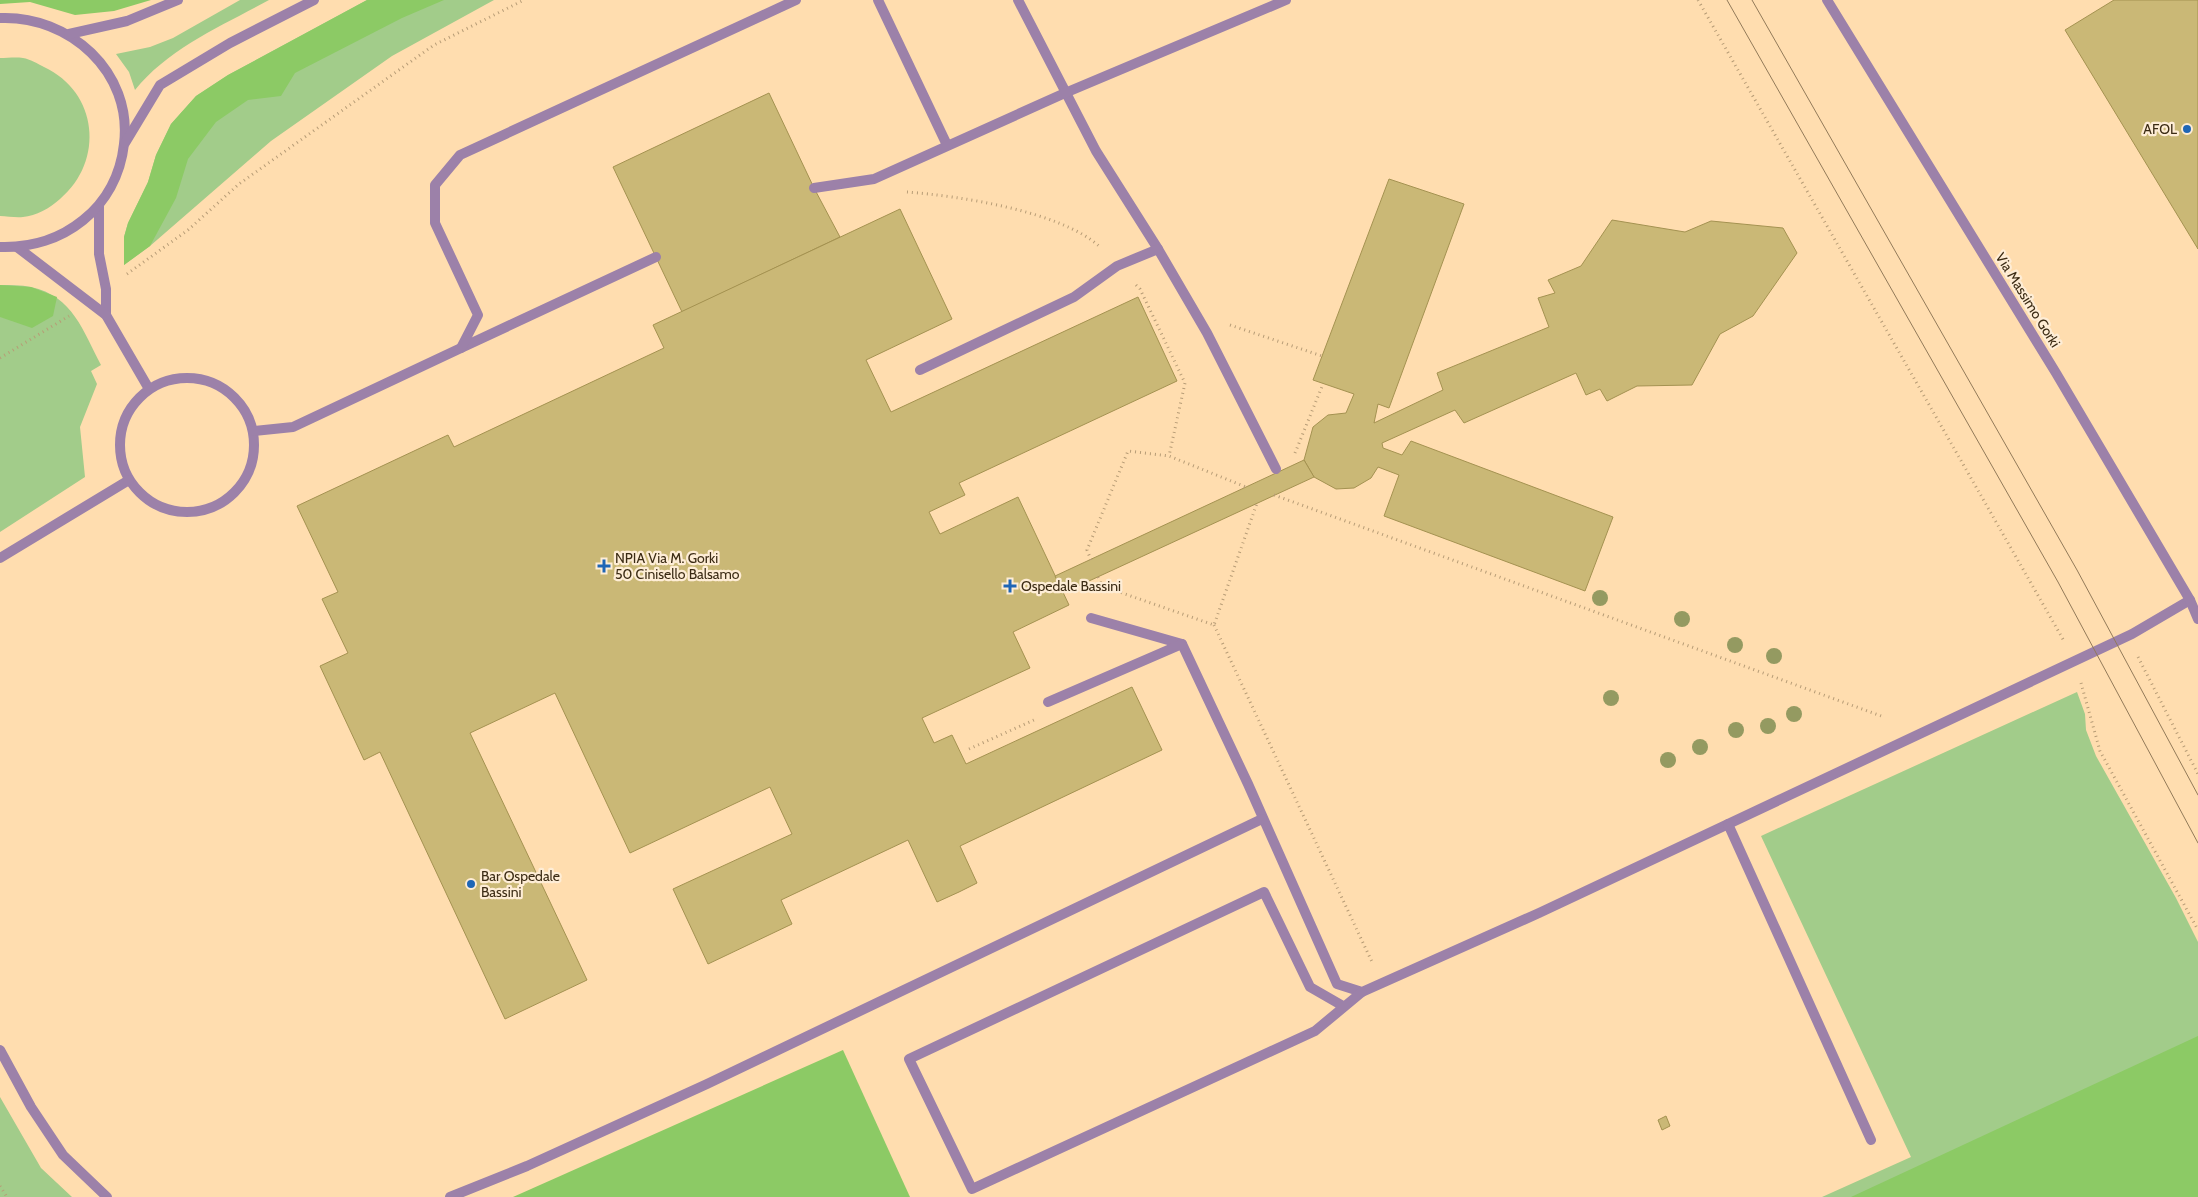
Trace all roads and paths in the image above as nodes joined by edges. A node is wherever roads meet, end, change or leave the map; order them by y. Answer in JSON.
{"nodes":[{"id":1,"x":178,"y":0,"type":"edge"},
{"id":2,"x":314,"y":0,"type":"edge"},
{"id":3,"x":524,"y":0,"type":"edge"},
{"id":4,"x":796,"y":0,"type":"edge"},
{"id":5,"x":878,"y":0,"type":"edge"},
{"id":6,"x":1018,"y":0,"type":"edge"},
{"id":7,"x":1286,"y":0,"type":"edge"},
{"id":8,"x":1698,"y":0,"type":"edge"},
{"id":9,"x":1827,"y":0,"type":"edge"},
{"id":10,"x":0,"y":18,"type":"edge"},
{"id":11,"x":69,"y":34,"type":"junction"},
{"id":12,"x":1065,"y":93,"type":"junction"},
{"id":13,"x":125,"y":143,"type":"junction"},
{"id":14,"x":947,"y":145,"type":"junction"},
{"id":15,"x":874,"y":179,"type":"junction"},
{"id":16,"x":814,"y":188,"type":"dead end"},
{"id":17,"x":99,"y":206,"type":"junction"},
{"id":18,"x":0,"y":247,"type":"edge"},
{"id":19,"x":17,"y":247,"type":"junction"},
{"id":20,"x":1158,"y":248,"type":"junction"},
{"id":21,"x":656,"y":257,"type":"dead end"},
{"id":22,"x":1118,"y":266,"type":"junction"},
{"id":23,"x":106,"y":289,"type":"junction"},
{"id":24,"x":87,"y":301,"type":"junction"},
{"id":25,"x":106,"y":314,"type":"junction"},
{"id":26,"x":1200,"y":321,"type":"junction"},
{"id":27,"x":461,"y":348,"type":"junction"},
{"id":28,"x":1322,"y":356,"type":"dead end"},
{"id":29,"x":0,"y":358,"type":"edge"},
{"id":30,"x":920,"y":370,"type":"dead end"},
{"id":31,"x":1323,"y":384,"type":"dead end"},
{"id":32,"x":149,"y":390,"type":"junction"},
{"id":33,"x":254,"y":431,"type":"junction"},
{"id":34,"x":1170,"y":456,"type":"junction"},
{"id":35,"x":1293,"y":457,"type":"dead end"},
{"id":36,"x":1276,"y":469,"type":"dead end"},
{"id":37,"x":129,"y":480,"type":"junction"},
{"id":38,"x":1246,"y":487,"type":"dead end"},
{"id":39,"x":1287,"y":490,"type":"dead end"},
{"id":40,"x":1274,"y":495,"type":"dead end"},
{"id":41,"x":1285,"y":498,"type":"junction"},
{"id":42,"x":1257,"y":503,"type":"dead end"},
{"id":43,"x":0,"y":558,"type":"edge"},
{"id":44,"x":1091,"y":560,"type":"dead end"},
{"id":45,"x":1098,"y":577,"type":"dead end"},
{"id":46,"x":2190,"y":600,"type":"junction"},
{"id":47,"x":1091,"y":618,"type":"dead end"},
{"id":48,"x":2198,"y":618,"type":"edge"},
{"id":49,"x":1214,"y":625,"type":"junction"},
{"id":50,"x":2128,"y":636,"type":"junction"},
{"id":51,"x":1182,"y":644,"type":"junction"},
{"id":52,"x":2075,"y":660,"type":"junction"},
{"id":53,"x":1048,"y":702,"type":"joint"},
{"id":54,"x":1884,"y":717,"type":"dead end"},
{"id":55,"x":969,"y":749,"type":"dead end"},
{"id":56,"x":2198,"y":774,"type":"edge"},
{"id":57,"x":1262,"y":819,"type":"junction"},
{"id":58,"x":1728,"y":824,"type":"junction"},
{"id":59,"x":2198,"y":930,"type":"edge"},
{"id":60,"x":1381,"y":982,"type":"junction"},
{"id":61,"x":1362,"y":992,"type":"junction"},
{"id":62,"x":1343,"y":1006,"type":"junction"},
{"id":63,"x":0,"y":1050,"type":"edge"},
{"id":64,"x":1871,"y":1140,"type":"dead end"},
{"id":65,"x":0,"y":1186,"type":"edge"},
{"id":66,"x":973,"y":1193,"type":"edge"},
{"id":67,"x":7,"y":1197,"type":"edge"},
{"id":68,"x":107,"y":1197,"type":"edge"},
{"id":69,"x":450,"y":1197,"type":"edge"}],
"edges":[{"from":1,"to":11,"type":"street"},
{"from":2,"to":13,"type":"street"},
{"from":3,"to":23,"type":"path"},
{"from":4,"to":27,"type":"street"},
{"from":5,"to":14,"type":"street"},
{"from":6,"to":12,"type":"street"},
{"from":7,"to":12,"type":"street"},
{"from":8,"to":52,"type":"path"},
{"from":9,"to":46,"type":"street","name":"Via Massimo Gorki"},
{"from":10,"to":11,"type":"street"},
{"from":11,"to":13,"type":"street"},
{"from":12,"to":14,"type":"street"},
{"from":12,"to":20,"type":"street"},
{"from":13,"to":17,"type":"street"},
{"from":14,"to":15,"type":"street"},
{"from":15,"to":16,"type":"street"},
{"from":15,"to":22,"type":"path"},
{"from":17,"to":19,"type":"street"},
{"from":17,"to":23,"type":"street"},
{"from":18,"to":19,"type":"street"},
{"from":19,"to":24,"type":"street"},
{"from":20,"to":22,"type":"street"},
{"from":20,"to":26,"type":"street"},
{"from":21,"to":27,"type":"street"},
{"from":22,"to":30,"type":"street"},
{"from":22,"to":34,"type":"path"},
{"from":23,"to":25,"type":"street"},
{"from":24,"to":25,"type":"street"},
{"from":24,"to":29,"type":"path"},
{"from":25,"to":32,"type":"street"},
{"from":26,"to":28,"type":"path"},
{"from":26,"to":36,"type":"street"},
{"from":27,"to":33,"type":"street"},
{"from":31,"to":35,"type":"path"},
{"from":32,"to":33,"type":"street"},
{"from":32,"to":37,"type":"street"},
{"from":33,"to":37,"type":"street"},
{"from":34,"to":38,"type":"path"},
{"from":34,"to":44,"type":"path"},
{"from":37,"to":43,"type":"street"},
{"from":39,"to":41,"type":"path"},
{"from":40,"to":41,"type":"path"},
{"from":41,"to":54,"type":"path"},
{"from":42,"to":49,"type":"path"},
{"from":45,"to":49,"type":"path"},
{"from":46,"to":48,"type":"street","name":"Via Massimo Gorki"},
{"from":46,"to":50,"type":"street"},
{"from":47,"to":51,"type":"street"},
{"from":49,"to":60,"type":"path"},
{"from":50,"to":52,"type":"street"},
{"from":50,"to":56,"type":"path"},
{"from":51,"to":53,"type":"street"},
{"from":51,"to":57,"type":"street"},
{"from":52,"to":58,"type":"street"},
{"from":52,"to":59,"type":"path"},
{"from":53,"to":55,"type":"path"},
{"from":57,"to":61,"type":"street"},
{"from":57,"to":69,"type":"street"},
{"from":58,"to":60,"type":"street"},
{"from":58,"to":64,"type":"street"},
{"from":60,"to":61,"type":"street"},
{"from":61,"to":62,"type":"street"},
{"from":62,"to":66,"type":"street"},
{"from":62,"to":66,"type":"street"},
{"from":63,"to":68,"type":"street"},
{"from":65,"to":67,"type":"path"}]}
